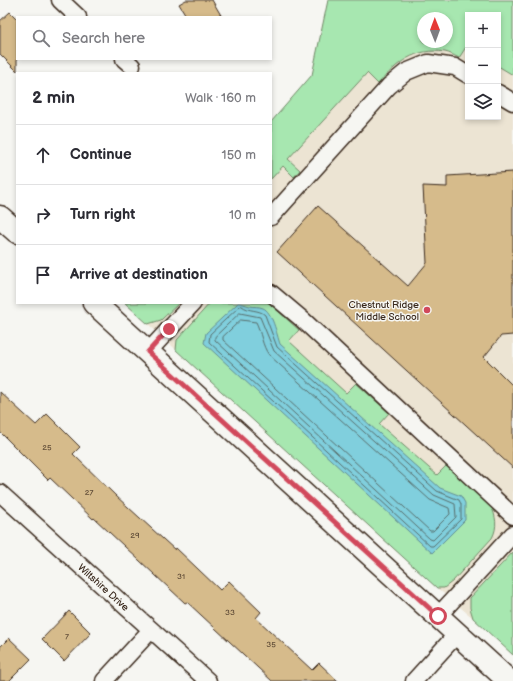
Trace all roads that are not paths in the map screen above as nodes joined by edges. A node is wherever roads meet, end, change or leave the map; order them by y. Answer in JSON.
{"nodes":[{"id":1,"x":60,"y":0,"type":"edge"},
{"id":2,"x":77,"y":16,"type":"edge"},
{"id":3,"x":465,"y":73,"type":"edge"},
{"id":4,"x":501,"y":95,"type":"edge"},
{"id":5,"x":513,"y":102,"type":"edge"},
{"id":6,"x":272,"y":216,"type":"edge"},
{"id":7,"x":0,"y":217,"type":"edge"},
{"id":8,"x":16,"y":231,"type":"edge"},
{"id":9,"x":272,"y":294,"type":"edge"},
{"id":10,"x":95,"y":304,"type":"edge"},
{"id":11,"x":192,"y":304,"type":"edge"},
{"id":12,"x":148,"y":352,"type":"junction"},
{"id":13,"x":0,"y":493,"type":"edge"},
{"id":14,"x":513,"y":516,"type":"edge"},
{"id":15,"x":513,"y":534,"type":"edge"},
{"id":16,"x":438,"y":616,"type":"junction"},
{"id":17,"x":151,"y":630,"type":"junction"},
{"id":18,"x":457,"y":634,"type":"junction"},
{"id":19,"x":104,"y":681,"type":"edge"},
{"id":20,"x":208,"y":681,"type":"edge"},
{"id":21,"x":414,"y":681,"type":"edge"},
{"id":22,"x":509,"y":681,"type":"edge"}],
"edges":[{"from":1,"to":2,"type":"street"},
{"from":3,"to":6,"type":"street"},
{"from":4,"to":5,"type":"street"},
{"from":7,"to":8,"type":"main road"},
{"from":9,"to":14,"type":"street"},
{"from":10,"to":12,"type":"main road"},
{"from":11,"to":12,"type":"street"},
{"from":12,"to":16,"type":"main road"},
{"from":13,"to":17,"type":"street","name":"Wiltshire Drive"},
{"from":15,"to":16,"type":"street"},
{"from":16,"to":18,"type":"main road"},
{"from":17,"to":19,"type":"street"},
{"from":17,"to":20,"type":"street","name":"Wiltshire Drive"},
{"from":18,"to":21,"type":"street"},
{"from":18,"to":22,"type":"main road"}]}
